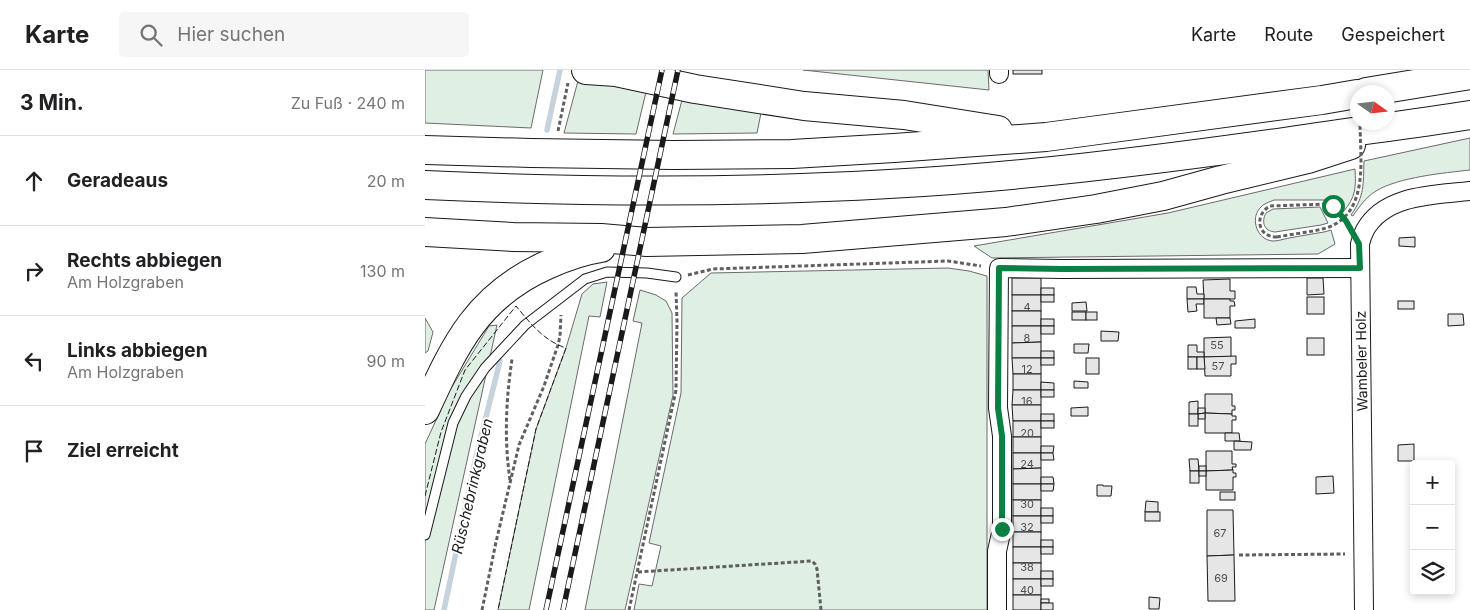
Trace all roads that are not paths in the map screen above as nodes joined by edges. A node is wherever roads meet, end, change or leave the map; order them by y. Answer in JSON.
{"nodes":[{"id":1,"x":614,"y":71,"type":"edge"},
{"id":2,"x":581,"y":73,"type":"edge"},
{"id":3,"x":1470,"y":75,"type":"edge"},
{"id":4,"x":1395,"y":87,"type":"edge"},
{"id":5,"x":1350,"y":95,"type":"edge"},
{"id":6,"x":1470,"y":115,"type":"edge"},
{"id":7,"x":1418,"y":123,"type":"junction"},
{"id":8,"x":1046,"y":137,"type":"junction"},
{"id":9,"x":425,"y":150,"type":"edge"},
{"id":10,"x":425,"y":185,"type":"edge"},
{"id":11,"x":1470,"y":191,"type":"edge"},
{"id":12,"x":425,"y":232,"type":"edge"},
{"id":13,"x":647,"y":242,"type":"junction"},
{"id":14,"x":1360,"y":268,"type":"junction"},
{"id":15,"x":676,"y":277,"type":"road end"},
{"id":16,"x":425,"y":410,"type":"edge"},
{"id":17,"x":425,"y":535,"type":"edge"},
{"id":18,"x":997,"y":610,"type":"edge"},
{"id":19,"x":1364,"y":610,"type":"edge"}],
"edges":[{"from":1,"to":2,"type":"highway"},
{"from":1,"to":8,"type":"highway"},
{"from":3,"to":4,"type":"highway"},
{"from":5,"to":8,"type":"highway"},
{"from":6,"to":7,"type":"highway"},
{"from":7,"to":10,"type":"highway"},
{"from":7,"to":13,"type":"highway"},
{"from":8,"to":9,"type":"highway"},
{"from":11,"to":14,"type":"street","name":"Wambeler Holz"},
{"from":12,"to":13,"type":"highway"},
{"from":13,"to":16,"type":"highway"},
{"from":14,"to":18,"type":"street"},
{"from":14,"to":19,"type":"street","name":"Wambeler Holz"},
{"from":15,"to":17,"type":"lane"}]}
